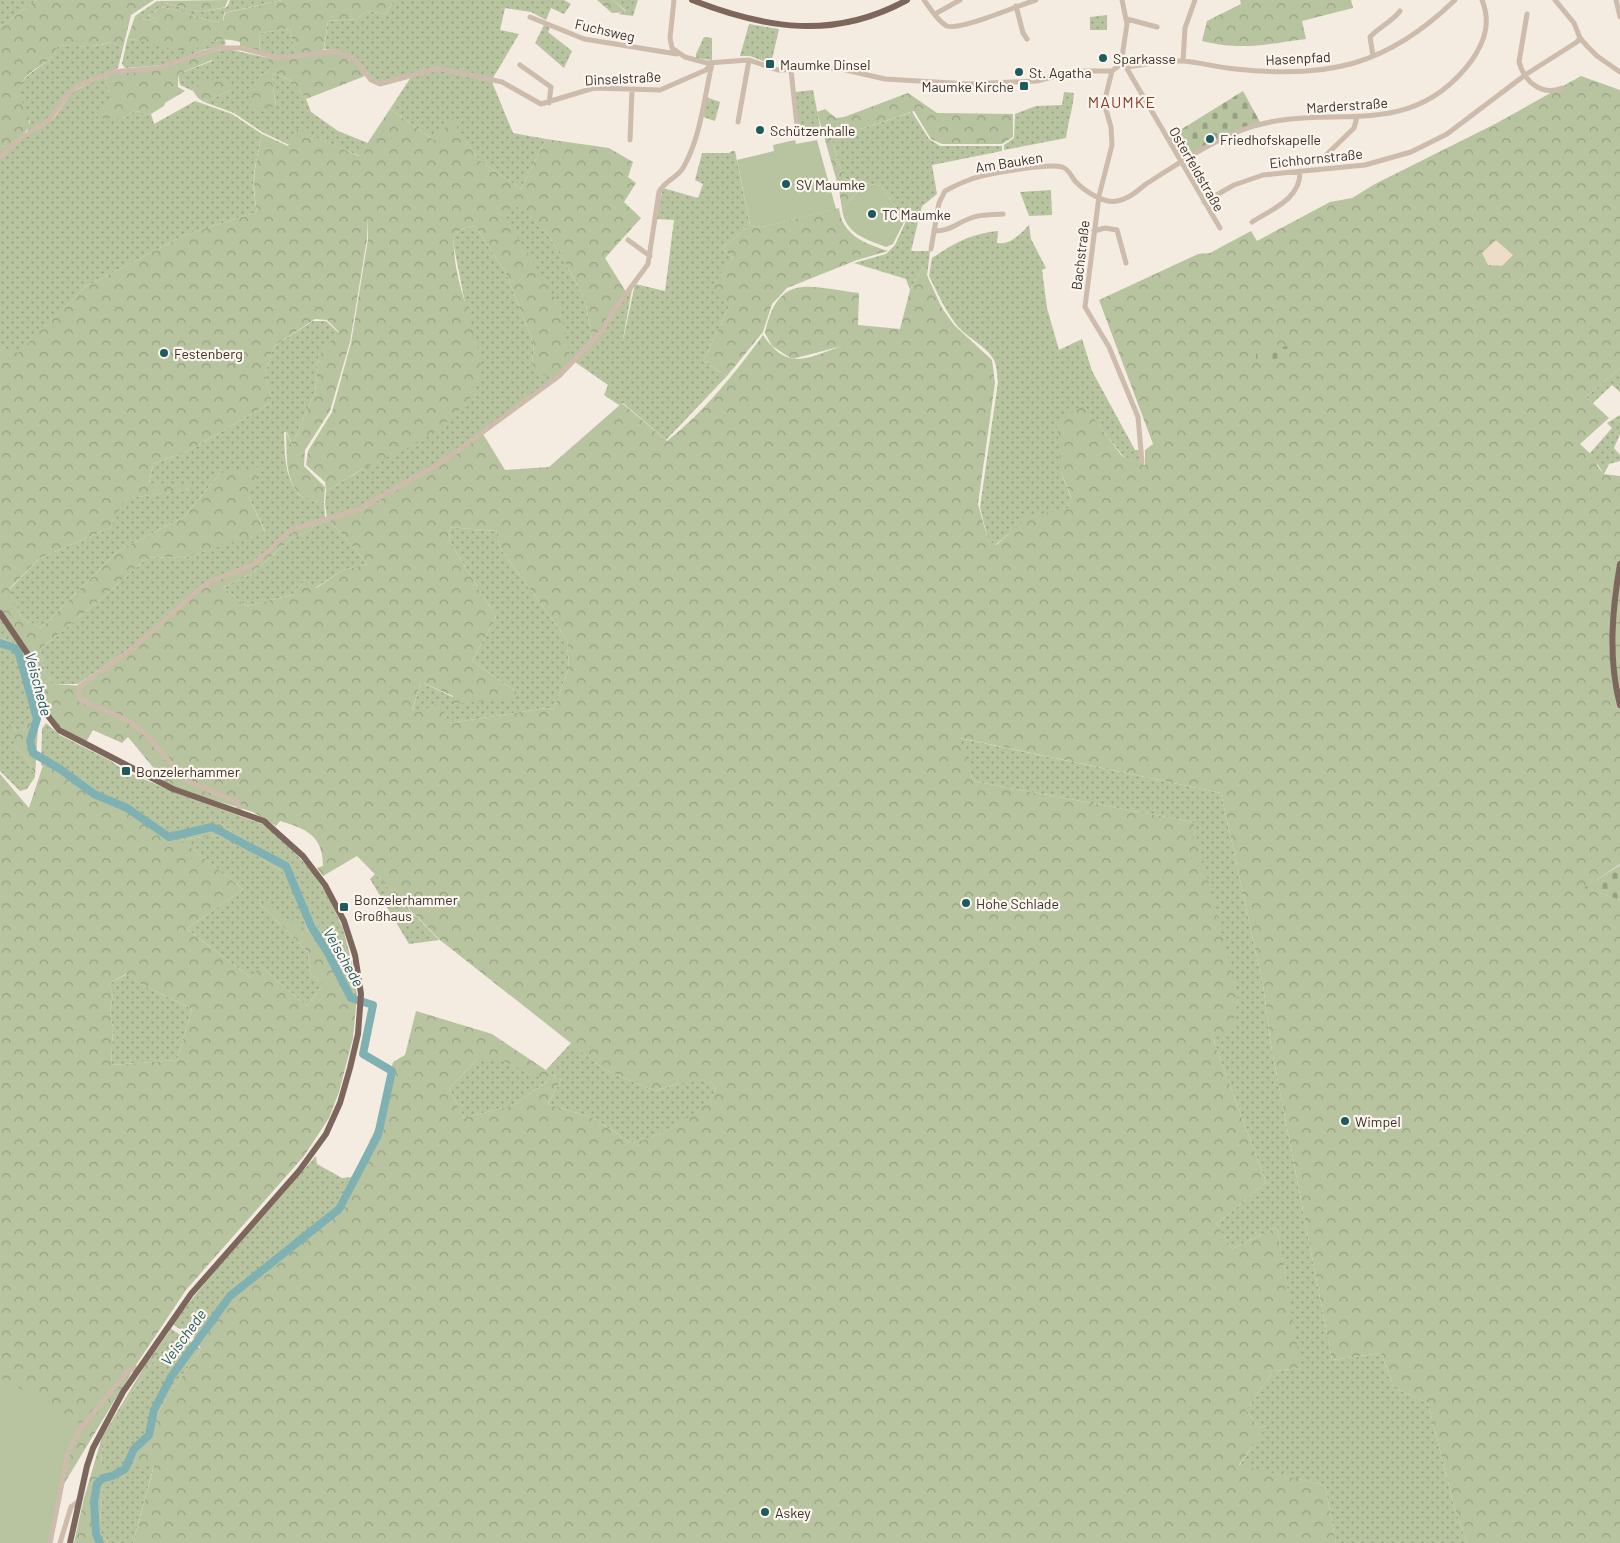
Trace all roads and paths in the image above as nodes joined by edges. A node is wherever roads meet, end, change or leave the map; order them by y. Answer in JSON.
{"nodes":[{"id":1,"x":674,"y":0,"type":"edge"},
{"id":2,"x":692,"y":0,"type":"edge"},
{"id":3,"x":906,"y":0,"type":"edge"},
{"id":4,"x":924,"y":0,"type":"edge"},
{"id":5,"x":960,"y":0,"type":"edge"},
{"id":6,"x":1036,"y":0,"type":"edge"},
{"id":7,"x":1122,"y":0,"type":"edge"},
{"id":8,"x":1195,"y":0,"type":"edge"},
{"id":9,"x":1455,"y":0,"type":"edge"},
{"id":10,"x":1482,"y":0,"type":"edge"},
{"id":11,"x":1555,"y":0,"type":"edge"},
{"id":12,"x":1616,"y":0,"type":"edge"},
{"id":13,"x":1016,"y":6,"type":"junction"},
{"id":14,"x":1400,"y":11,"type":"dead end"},
{"id":15,"x":935,"y":14,"type":"junction"},
{"id":16,"x":1527,"y":14,"type":"dead end"},
{"id":17,"x":530,"y":17,"type":"dead end"},
{"id":18,"x":1620,"y":17,"type":"edge"},
{"id":19,"x":1127,"y":19,"type":"junction"},
{"id":20,"x":1157,"y":27,"type":"dead end"},
{"id":21,"x":1580,"y":38,"type":"junction"},
{"id":22,"x":1028,"y":39,"type":"dead end"},
{"id":23,"x":677,"y":54,"type":"junction"},
{"id":24,"x":1373,"y":56,"type":"junction"},
{"id":25,"x":748,"y":60,"type":"junction"},
{"id":26,"x":1183,"y":61,"type":"junction"},
{"id":27,"x":712,"y":64,"type":"junction"},
{"id":28,"x":520,"y":65,"type":"dead end"},
{"id":29,"x":1124,"y":66,"type":"junction"},
{"id":30,"x":791,"y":70,"type":"junction"},
{"id":31,"x":1112,"y":71,"type":"junction"},
{"id":32,"x":1620,"y":72,"type":"edge"},
{"id":33,"x":1525,"y":75,"type":"junction"},
{"id":34,"x":1562,"y":88,"type":"dead end"},
{"id":35,"x":632,"y":90,"type":"junction"},
{"id":36,"x":549,"y":103,"type":"junction"},
{"id":37,"x":1357,"y":118,"type":"junction"},
{"id":38,"x":738,"y":122,"type":"dead end"},
{"id":39,"x":798,"y":135,"type":"dead end"},
{"id":40,"x":630,"y":140,"type":"dead end"},
{"id":41,"x":0,"y":157,"type":"edge"},
{"id":42,"x":1320,"y":161,"type":"dead end"},
{"id":43,"x":1180,"y":164,"type":"junction"},
{"id":44,"x":1300,"y":171,"type":"junction"},
{"id":45,"x":1099,"y":196,"type":"junction"},
{"id":46,"x":1204,"y":202,"type":"junction"},
{"id":47,"x":1003,"y":214,"type":"dead end"},
{"id":48,"x":1252,"y":222,"type":"dead end"},
{"id":49,"x":1220,"y":228,"type":"dead end"},
{"id":50,"x":934,"y":231,"type":"junction"},
{"id":51,"x":1094,"y":231,"type":"junction"},
{"id":52,"x":628,"y":240,"type":"dead end"},
{"id":53,"x":931,"y":250,"type":"dead end"},
{"id":54,"x":650,"y":256,"type":"junction"},
{"id":55,"x":1126,"y":263,"type":"dead end"},
{"id":56,"x":1142,"y":462,"type":"dead end"},
{"id":57,"x":1620,"y":564,"type":"edge"},
{"id":58,"x":0,"y":613,"type":"edge"},
{"id":59,"x":1620,"y":705,"type":"edge"},
{"id":60,"x":239,"y":810,"type":"junction"},
{"id":61,"x":138,"y":1368,"type":"junction"},
{"id":62,"x":79,"y":1501,"type":"junction"},
{"id":63,"x":50,"y":1543,"type":"edge"},
{"id":64,"x":60,"y":1543,"type":"edge"},
{"id":65,"x":70,"y":1543,"type":"edge"}],
"edges":[{"from":1,"to":23,"type":"street"},
{"from":2,"to":3,"type":"main road"},
{"from":4,"to":15,"type":"street"},
{"from":5,"to":15,"type":"street"},
{"from":6,"to":13,"type":"street"},
{"from":7,"to":19,"type":"street"},
{"from":8,"to":26,"type":"street"},
{"from":9,"to":24,"type":"street","name":"Hasenpfad"},
{"from":10,"to":37,"type":"street","name":"Marderstraße"},
{"from":11,"to":21,"type":"street"},
{"from":12,"to":18,"type":"street"},
{"from":13,"to":15,"type":"street"},
{"from":13,"to":22,"type":"street"},
{"from":14,"to":24,"type":"street"},
{"from":16,"to":33,"type":"street"},
{"from":17,"to":23,"type":"street","name":"Fuchsweg"},
{"from":19,"to":20,"type":"street"},
{"from":19,"to":29,"type":"street"},
{"from":21,"to":32,"type":"street"},
{"from":21,"to":33,"type":"street","name":"Eichhornstraße"},
{"from":23,"to":27,"type":"street","name":"Fuchsweg"},
{"from":24,"to":26,"type":"street","name":"Hasenpfad"},
{"from":25,"to":27,"type":"street"},
{"from":25,"to":30,"type":"street"},
{"from":25,"to":38,"type":"street"},
{"from":26,"to":29,"type":"street","name":"Hasenpfad"},
{"from":27,"to":35,"type":"street","name":"Dinselstraße"},
{"from":27,"to":54,"type":"street"},
{"from":28,"to":36,"type":"street"},
{"from":29,"to":31,"type":"street"},
{"from":29,"to":43,"type":"street","name":"Osterfeldstraße"},
{"from":30,"to":31,"type":"street"},
{"from":30,"to":39,"type":"street"},
{"from":31,"to":45,"type":"street","name":"Bachstraße"},
{"from":33,"to":34,"type":"street"},
{"from":33,"to":44,"type":"street","name":"Eichhornstraße"},
{"from":35,"to":36,"type":"street","name":"Dinselstraße"},
{"from":35,"to":40,"type":"street"},
{"from":36,"to":41,"type":"street"},
{"from":37,"to":42,"type":"street"},
{"from":37,"to":43,"type":"street","name":"Marderstraße"},
{"from":43,"to":45,"type":"street","name":"Marderstraße"},
{"from":43,"to":46,"type":"street","name":"Osterfeldstraße"},
{"from":44,"to":46,"type":"street","name":"Eichhornstraße"},
{"from":44,"to":48,"type":"street"},
{"from":45,"to":50,"type":"street","name":"Am Bauken"},
{"from":45,"to":51,"type":"street","name":"Bachstraße"},
{"from":46,"to":49,"type":"street","name":"Osterfeldstraße"},
{"from":47,"to":50,"type":"street"},
{"from":50,"to":53,"type":"street","name":"Am Bauken"},
{"from":51,"to":55,"type":"street"},
{"from":51,"to":56,"type":"street","name":"Bachstraße"},
{"from":52,"to":54,"type":"street"},
{"from":54,"to":60,"type":"street"},
{"from":57,"to":59,"type":"main road"},
{"from":58,"to":60,"type":"main road"},
{"from":60,"to":61,"type":"main road"},
{"from":61,"to":62,"type":"main road"},
{"from":61,"to":63,"type":"street"},
{"from":62,"to":64,"type":"street"},
{"from":62,"to":65,"type":"main road"}]}
